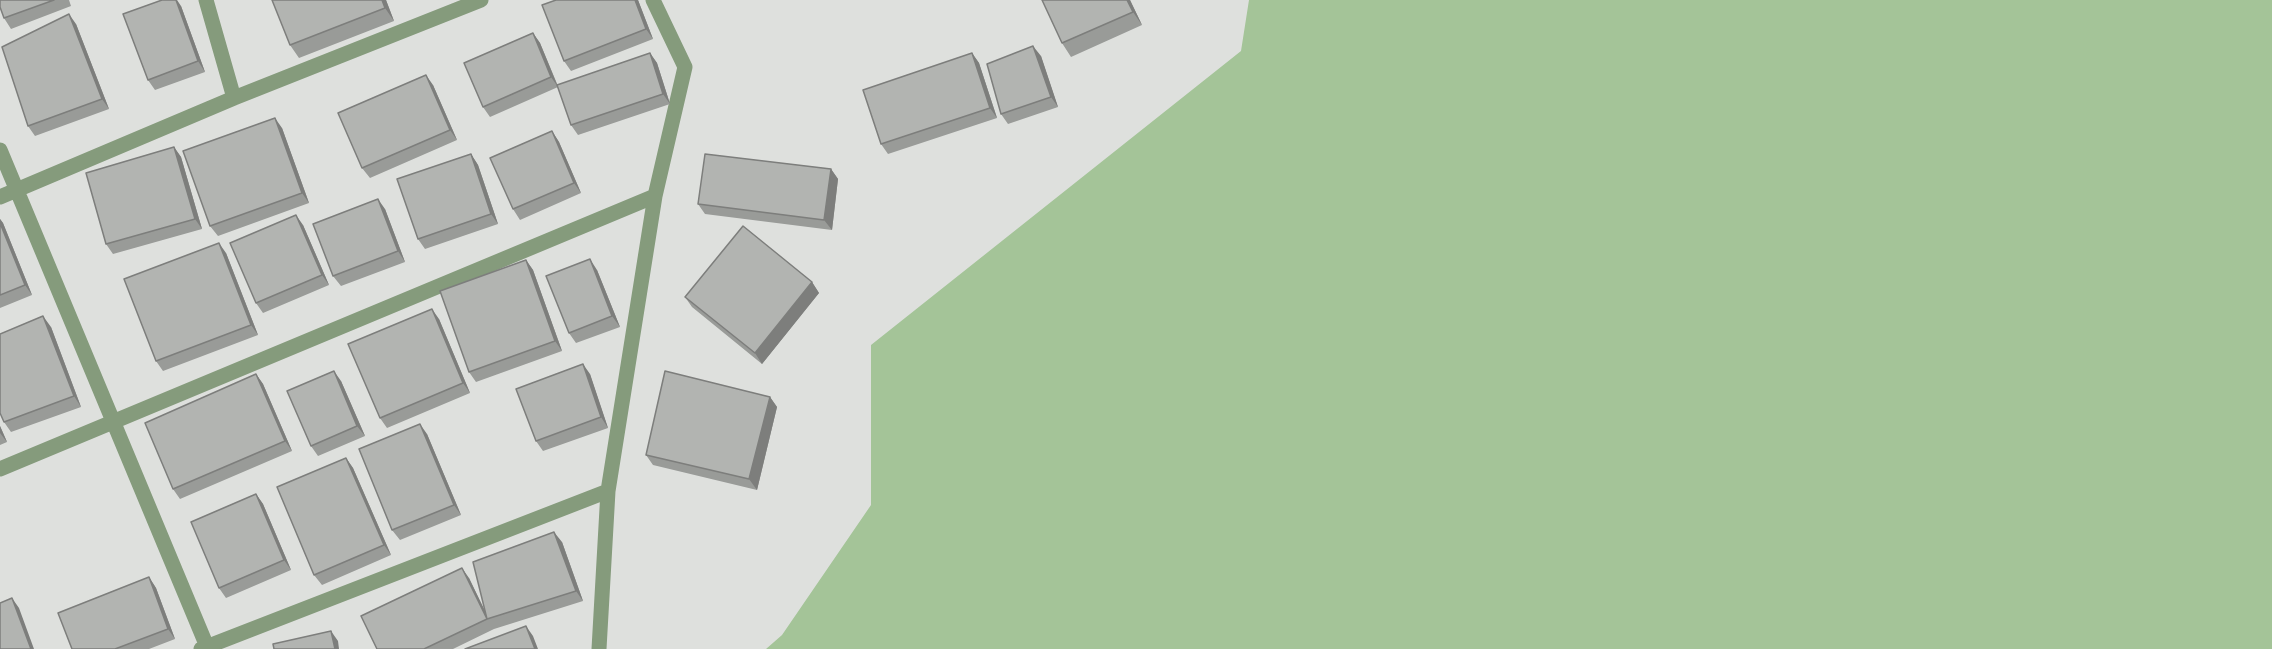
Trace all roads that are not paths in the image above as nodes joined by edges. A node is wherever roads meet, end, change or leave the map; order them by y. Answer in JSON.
{"nodes":[{"id":1,"x":206,"y":0,"type":"edge"},
{"id":2,"x":481,"y":0,"type":"edge"},
{"id":3,"x":652,"y":0,"type":"edge"},
{"id":4,"x":234,"y":98,"type":"junction"},
{"id":5,"x":0,"y":150,"type":"edge"},
{"id":6,"x":18,"y":190,"type":"junction"},
{"id":7,"x":655,"y":196,"type":"junction"},
{"id":8,"x":0,"y":197,"type":"edge"},
{"id":9,"x":113,"y":423,"type":"junction"},
{"id":10,"x":0,"y":469,"type":"edge"},
{"id":11,"x":608,"y":491,"type":"junction"},
{"id":12,"x":206,"y":648,"type":"edge"},
{"id":13,"x":599,"y":649,"type":"edge"}],
"edges":[{"from":1,"to":4,"type":"street"},
{"from":2,"to":4,"type":"street"},
{"from":3,"to":7,"type":"street"},
{"from":4,"to":6,"type":"street"},
{"from":5,"to":6,"type":"street"},
{"from":6,"to":8,"type":"street"},
{"from":6,"to":9,"type":"street"},
{"from":7,"to":9,"type":"street"},
{"from":7,"to":11,"type":"street"},
{"from":9,"to":10,"type":"street"},
{"from":9,"to":12,"type":"street"},
{"from":11,"to":12,"type":"street"},
{"from":11,"to":13,"type":"street"}]}
